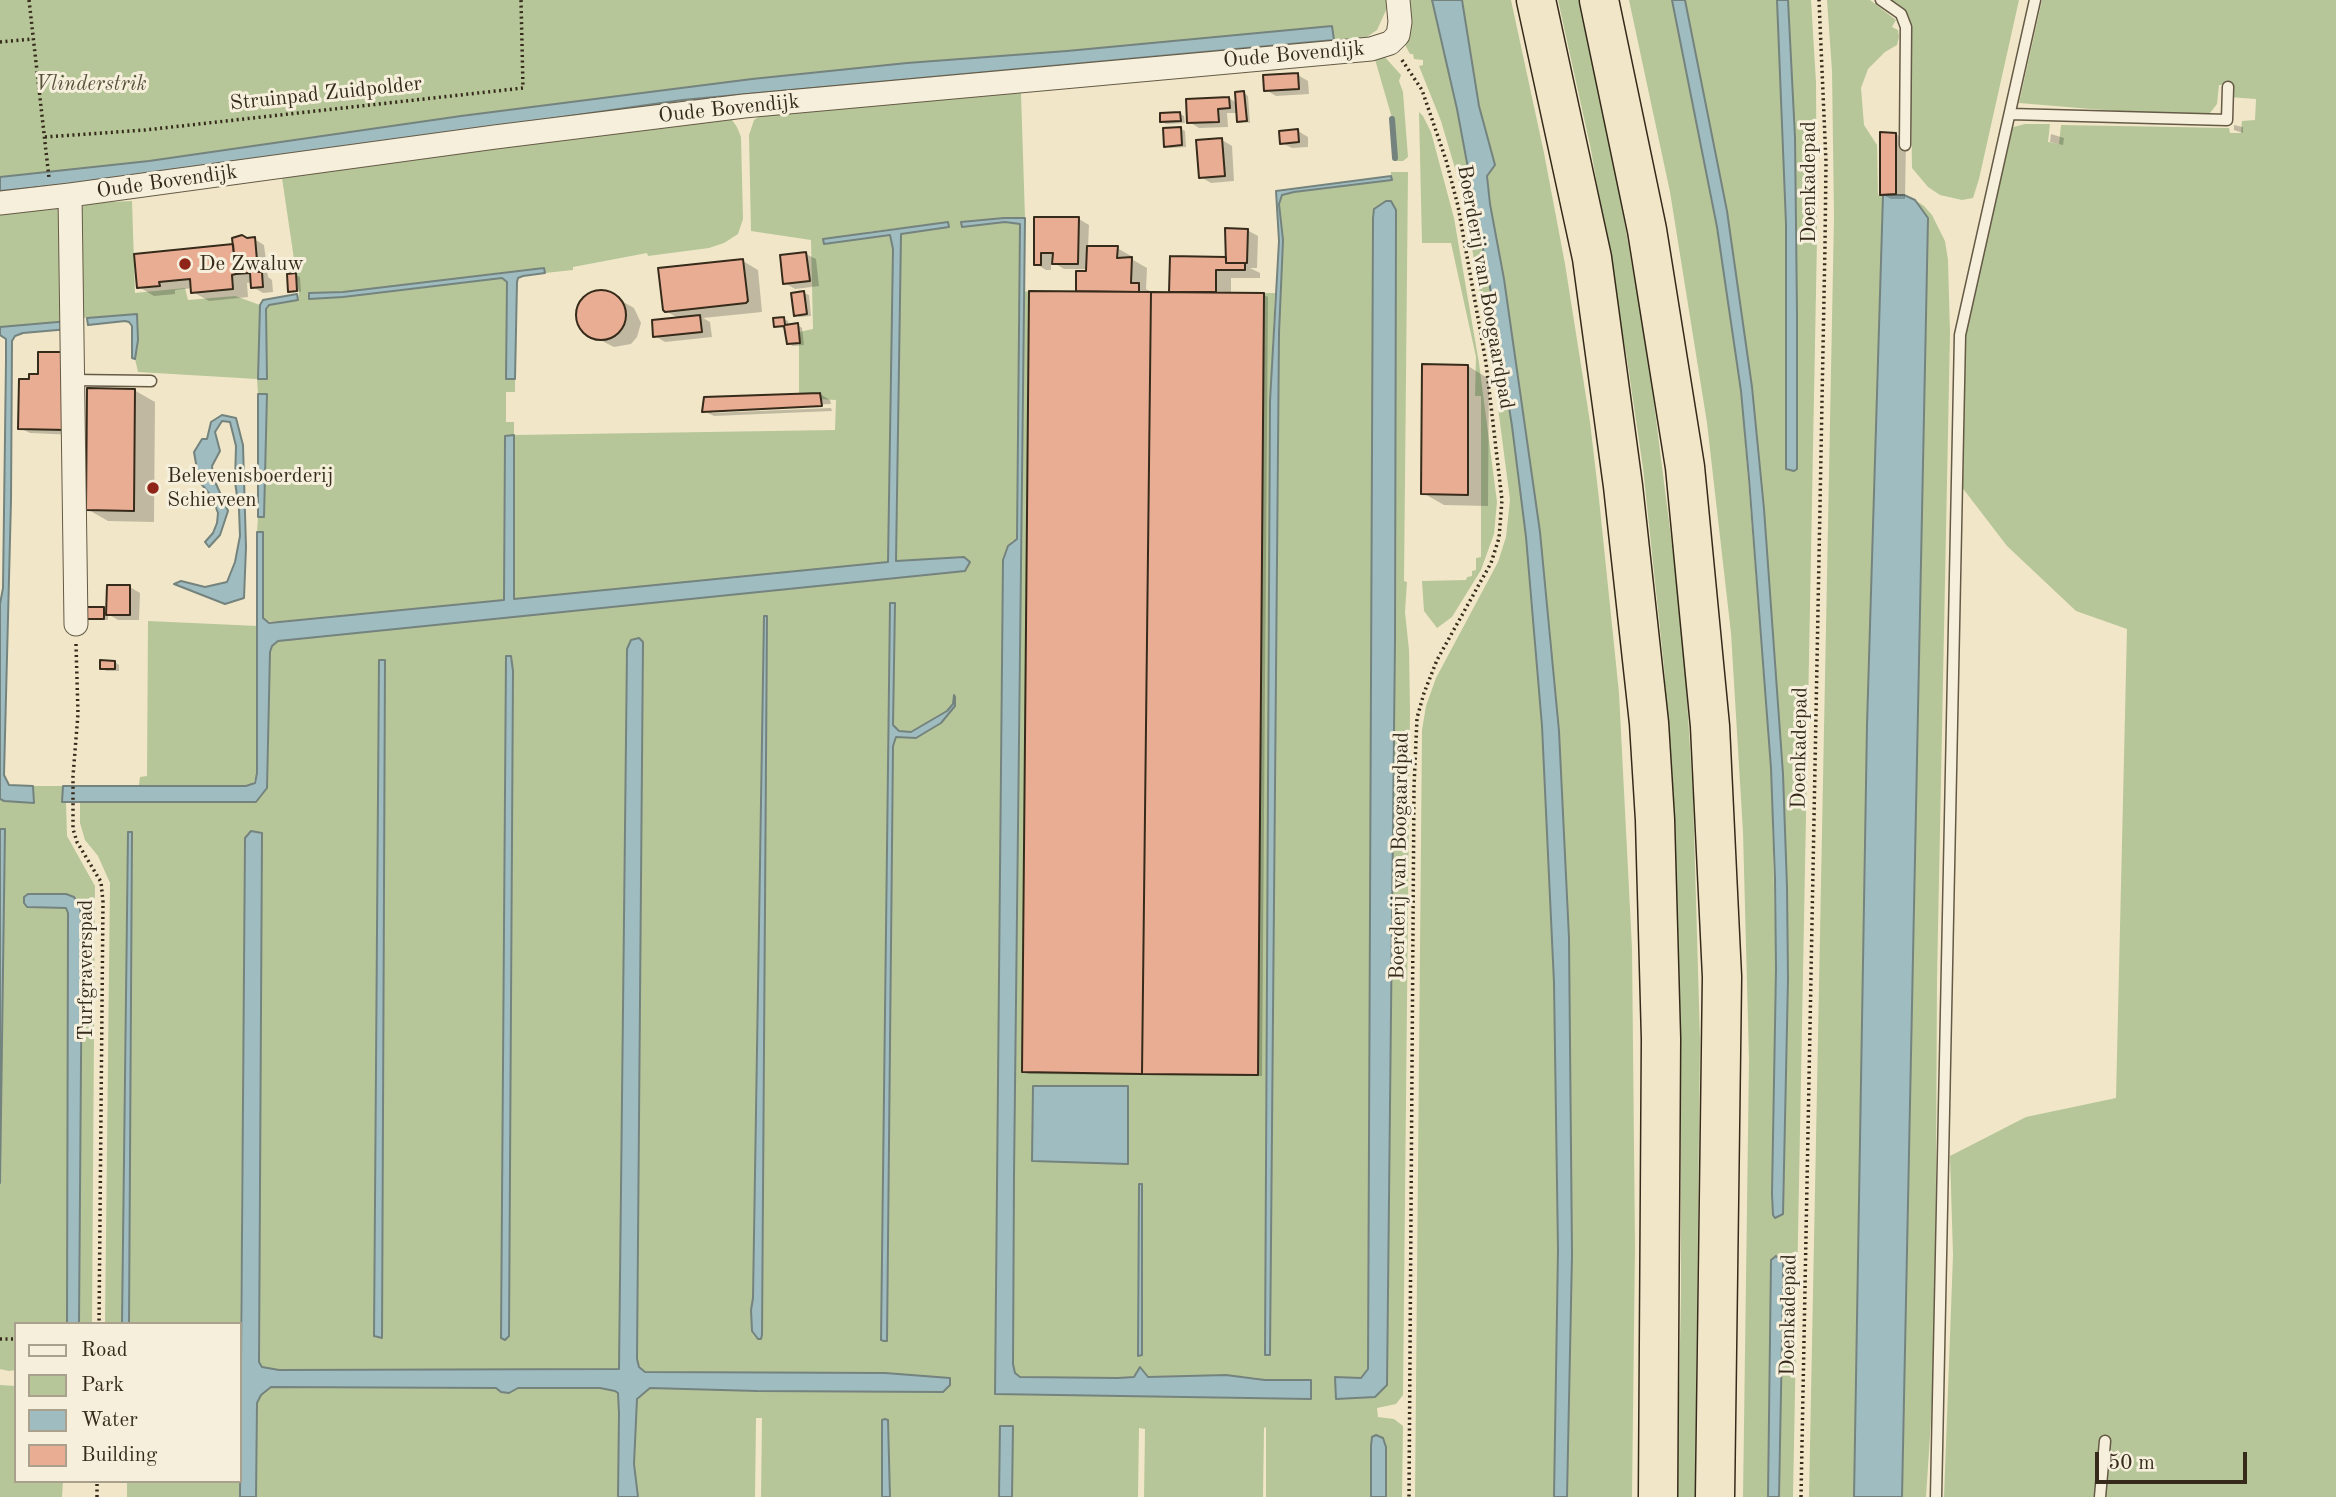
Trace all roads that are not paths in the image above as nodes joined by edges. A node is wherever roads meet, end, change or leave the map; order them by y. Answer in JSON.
{"nodes":[{"id":1,"x":1398,"y":0,"type":"edge"},
{"id":2,"x":1536,"y":0,"type":"edge"},
{"id":3,"x":1599,"y":0,"type":"edge"},
{"id":4,"x":1881,"y":0,"type":"edge"},
{"id":5,"x":2035,"y":0,"type":"edge"},
{"id":6,"x":2228,"y":87,"type":"dead end"},
{"id":7,"x":2010,"y":114,"type":"junction"},
{"id":8,"x":1905,"y":145,"type":"dead end"},
{"id":9,"x":70,"y":195,"type":"junction"},
{"id":10,"x":0,"y":203,"type":"edge"},
{"id":11,"x":72,"y":380,"type":"junction"},
{"id":12,"x":151,"y":380,"type":"dead end"},
{"id":13,"x":76,"y":624,"type":"road end"},
{"id":14,"x":2105,"y":1441,"type":"dead end"},
{"id":15,"x":1658,"y":1497,"type":"edge"},
{"id":16,"x":1714,"y":1497,"type":"edge"},
{"id":17,"x":1936,"y":1497,"type":"edge"},
{"id":18,"x":2100,"y":1497,"type":"edge"}],
"edges":[{"from":1,"to":9,"type":"street","name":"Oude Bovendijk"},
{"from":2,"to":15,"type":"highway"},
{"from":3,"to":16,"type":"highway"},
{"from":4,"to":8,"type":"lane"},
{"from":5,"to":7,"type":"lane"},
{"from":6,"to":7,"type":"lane"},
{"from":7,"to":17,"type":"lane"},
{"from":9,"to":10,"type":"street","name":"Oude Bovendijk"},
{"from":9,"to":11,"type":"street","name":"Oude Bovendijk"},
{"from":11,"to":12,"type":"lane"},
{"from":11,"to":13,"type":"street","name":"Oude Bovendijk"},
{"from":14,"to":18,"type":"lane"}]}
